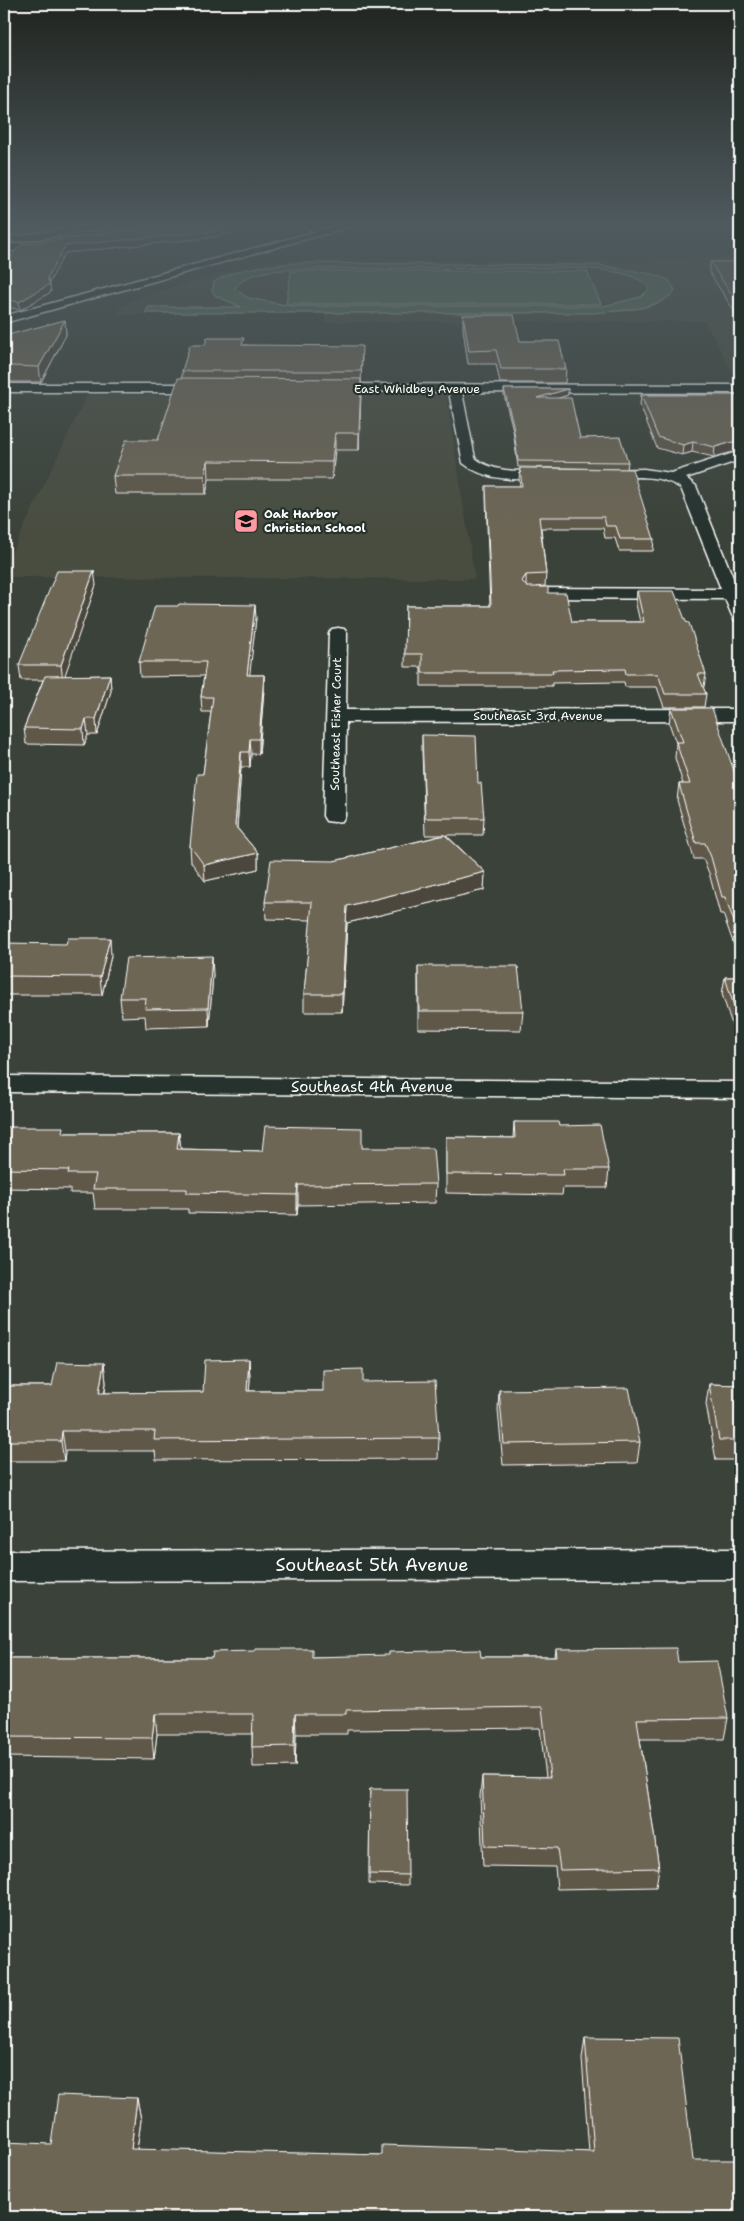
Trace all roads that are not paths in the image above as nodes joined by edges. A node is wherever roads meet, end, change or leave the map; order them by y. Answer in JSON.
{"nodes":[{"id":1,"x":4,"y":388,"type":"edge"},
{"id":2,"x":224,"y":388,"type":"edge"},
{"id":3,"x":311,"y":388,"type":"edge"},
{"id":4,"x":455,"y":389,"type":"junction"},
{"id":5,"x":740,"y":389,"type":"edge"},
{"id":6,"x":740,"y":455,"type":"edge"},
{"id":7,"x":672,"y":477,"type":"junction"},
{"id":8,"x":532,"y":593,"type":"edge"},
{"id":9,"x":731,"y":594,"type":"junction"},
{"id":10,"x":740,"y":616,"type":"edge"},
{"id":11,"x":338,"y":633,"type":"dead end"},
{"id":12,"x":740,"y":715,"type":"edge"},
{"id":13,"x":336,"y":716,"type":"junction"},
{"id":14,"x":334,"y":816,"type":"dead end"},
{"id":15,"x":4,"y":1084,"type":"edge"},
{"id":16,"x":740,"y":1090,"type":"edge"},
{"id":17,"x":740,"y":1564,"type":"edge"},
{"id":18,"x":4,"y":1566,"type":"edge"}],
"edges":[{"from":1,"to":2,"type":"street"},
{"from":3,"to":4,"type":"street","name":"East Whidbey Avenue"},
{"from":4,"to":5,"type":"street","name":"East Whidbey Avenue"},
{"from":4,"to":7,"type":"street"},
{"from":6,"to":7,"type":"street"},
{"from":7,"to":9,"type":"street"},
{"from":8,"to":9,"type":"street"},
{"from":9,"to":10,"type":"street"},
{"from":11,"to":13,"type":"street","name":"Southeast Fisher Court"},
{"from":12,"to":13,"type":"street","name":"Southeast 3rd Avenue"},
{"from":13,"to":14,"type":"street","name":"Southeast Fisher Court"},
{"from":15,"to":16,"type":"street","name":"Southeast 4th Avenue"},
{"from":17,"to":18,"type":"street","name":"Southeast 5th Avenue"}]}
